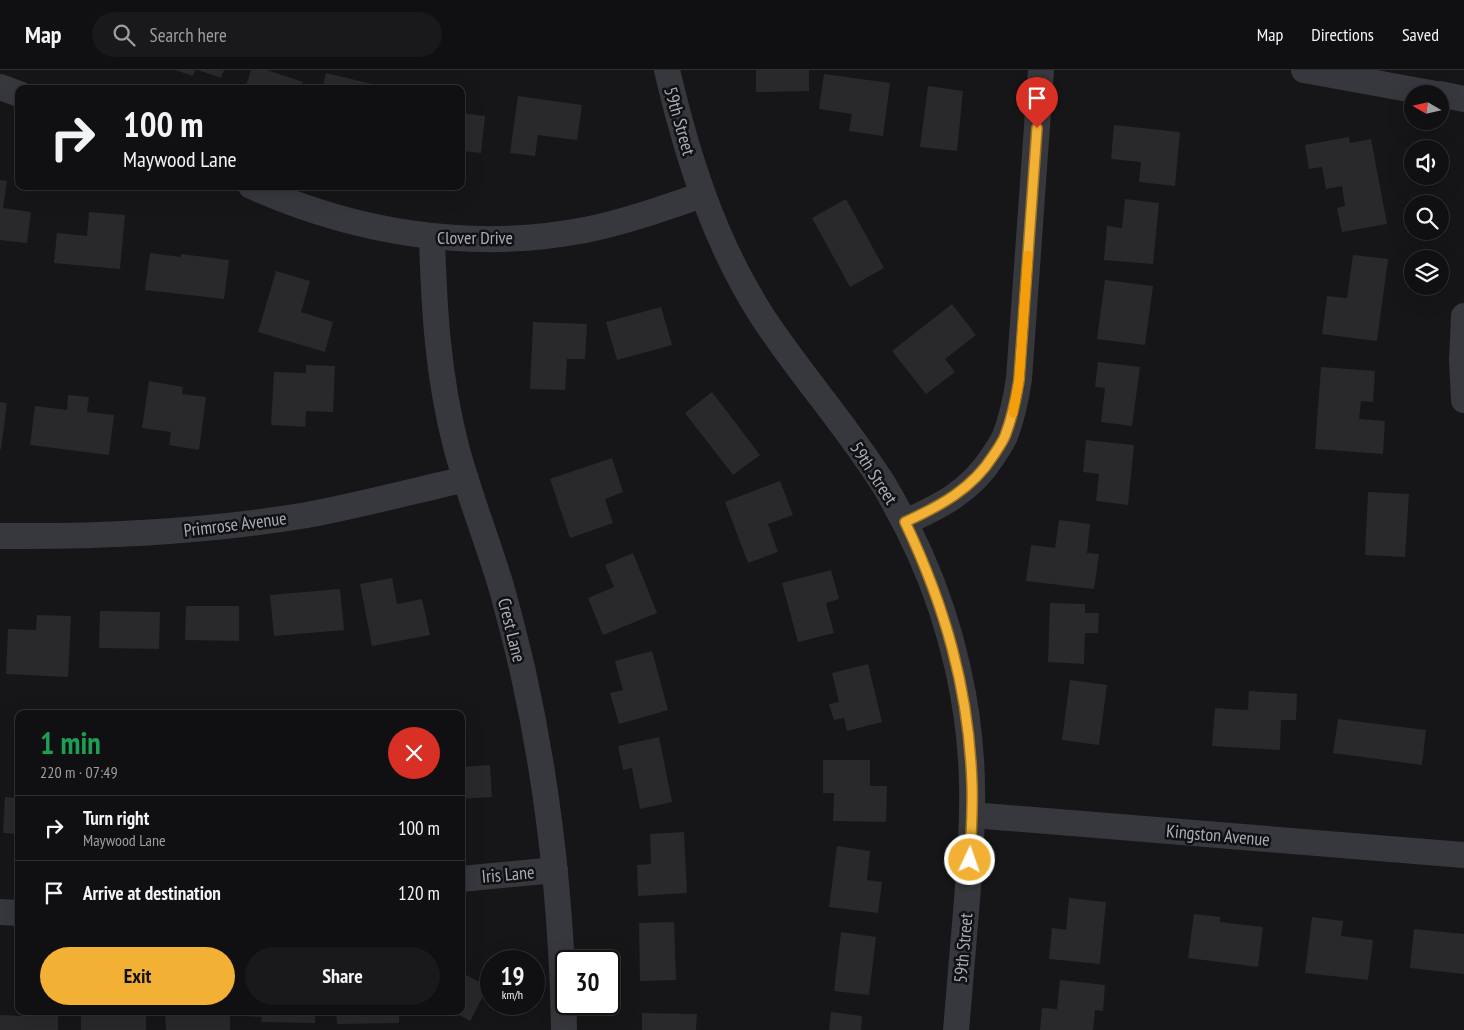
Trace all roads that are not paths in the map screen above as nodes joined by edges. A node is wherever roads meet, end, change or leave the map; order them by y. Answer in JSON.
{"nodes":[{"id":1,"x":666,"y":70,"type":"edge"},
{"id":2,"x":1041,"y":70,"type":"edge"},
{"id":3,"x":1304,"y":70,"type":"edge"},
{"id":4,"x":0,"y":87,"type":"edge"},
{"id":5,"x":1404,"y":88,"type":"edge"},
{"id":6,"x":15,"y":93,"type":"edge"},
{"id":7,"x":1449,"y":96,"type":"edge"},
{"id":8,"x":1464,"y":99,"type":"edge"},
{"id":9,"x":260,"y":190,"type":"edge"},
{"id":10,"x":702,"y":195,"type":"junction"},
{"id":11,"x":432,"y":237,"type":"junction"},
{"id":12,"x":1464,"y":316,"type":"edge"},
{"id":13,"x":1464,"y":400,"type":"edge"},
{"id":14,"x":466,"y":479,"type":"junction"},
{"id":15,"x":905,"y":522,"type":"junction"},
{"id":16,"x":0,"y":536,"type":"edge"},
{"id":17,"x":972,"y":815,"type":"junction"},
{"id":18,"x":1464,"y":855,"type":"edge"},
{"id":19,"x":555,"y":870,"type":"junction"},
{"id":20,"x":465,"y":879,"type":"edge"},
{"id":21,"x":0,"y":912,"type":"edge"},
{"id":22,"x":15,"y":913,"type":"edge"},
{"id":23,"x":564,"y":1030,"type":"edge"},
{"id":24,"x":956,"y":1030,"type":"edge"}],
"edges":[{"from":1,"to":10,"type":"street","name":"59th Street"},
{"from":2,"to":15,"type":"street"},
{"from":3,"to":5,"type":"street"},
{"from":4,"to":6,"type":"street"},
{"from":7,"to":8,"type":"street"},
{"from":9,"to":11,"type":"street","name":"Clover Drive"},
{"from":10,"to":11,"type":"street","name":"Clover Drive"},
{"from":10,"to":15,"type":"street","name":"59th Street"},
{"from":11,"to":14,"type":"street","name":"Crest Lane"},
{"from":12,"to":13,"type":"street"},
{"from":14,"to":16,"type":"street","name":"Primrose Avenue"},
{"from":14,"to":19,"type":"street","name":"Crest Lane"},
{"from":15,"to":17,"type":"street","name":"59th Street"},
{"from":17,"to":18,"type":"street","name":"Kingston Avenue"},
{"from":17,"to":24,"type":"street","name":"59th Street"},
{"from":19,"to":20,"type":"street","name":"Iris Lane"},
{"from":19,"to":23,"type":"street","name":"Crest Lane"},
{"from":21,"to":22,"type":"street"}]}
